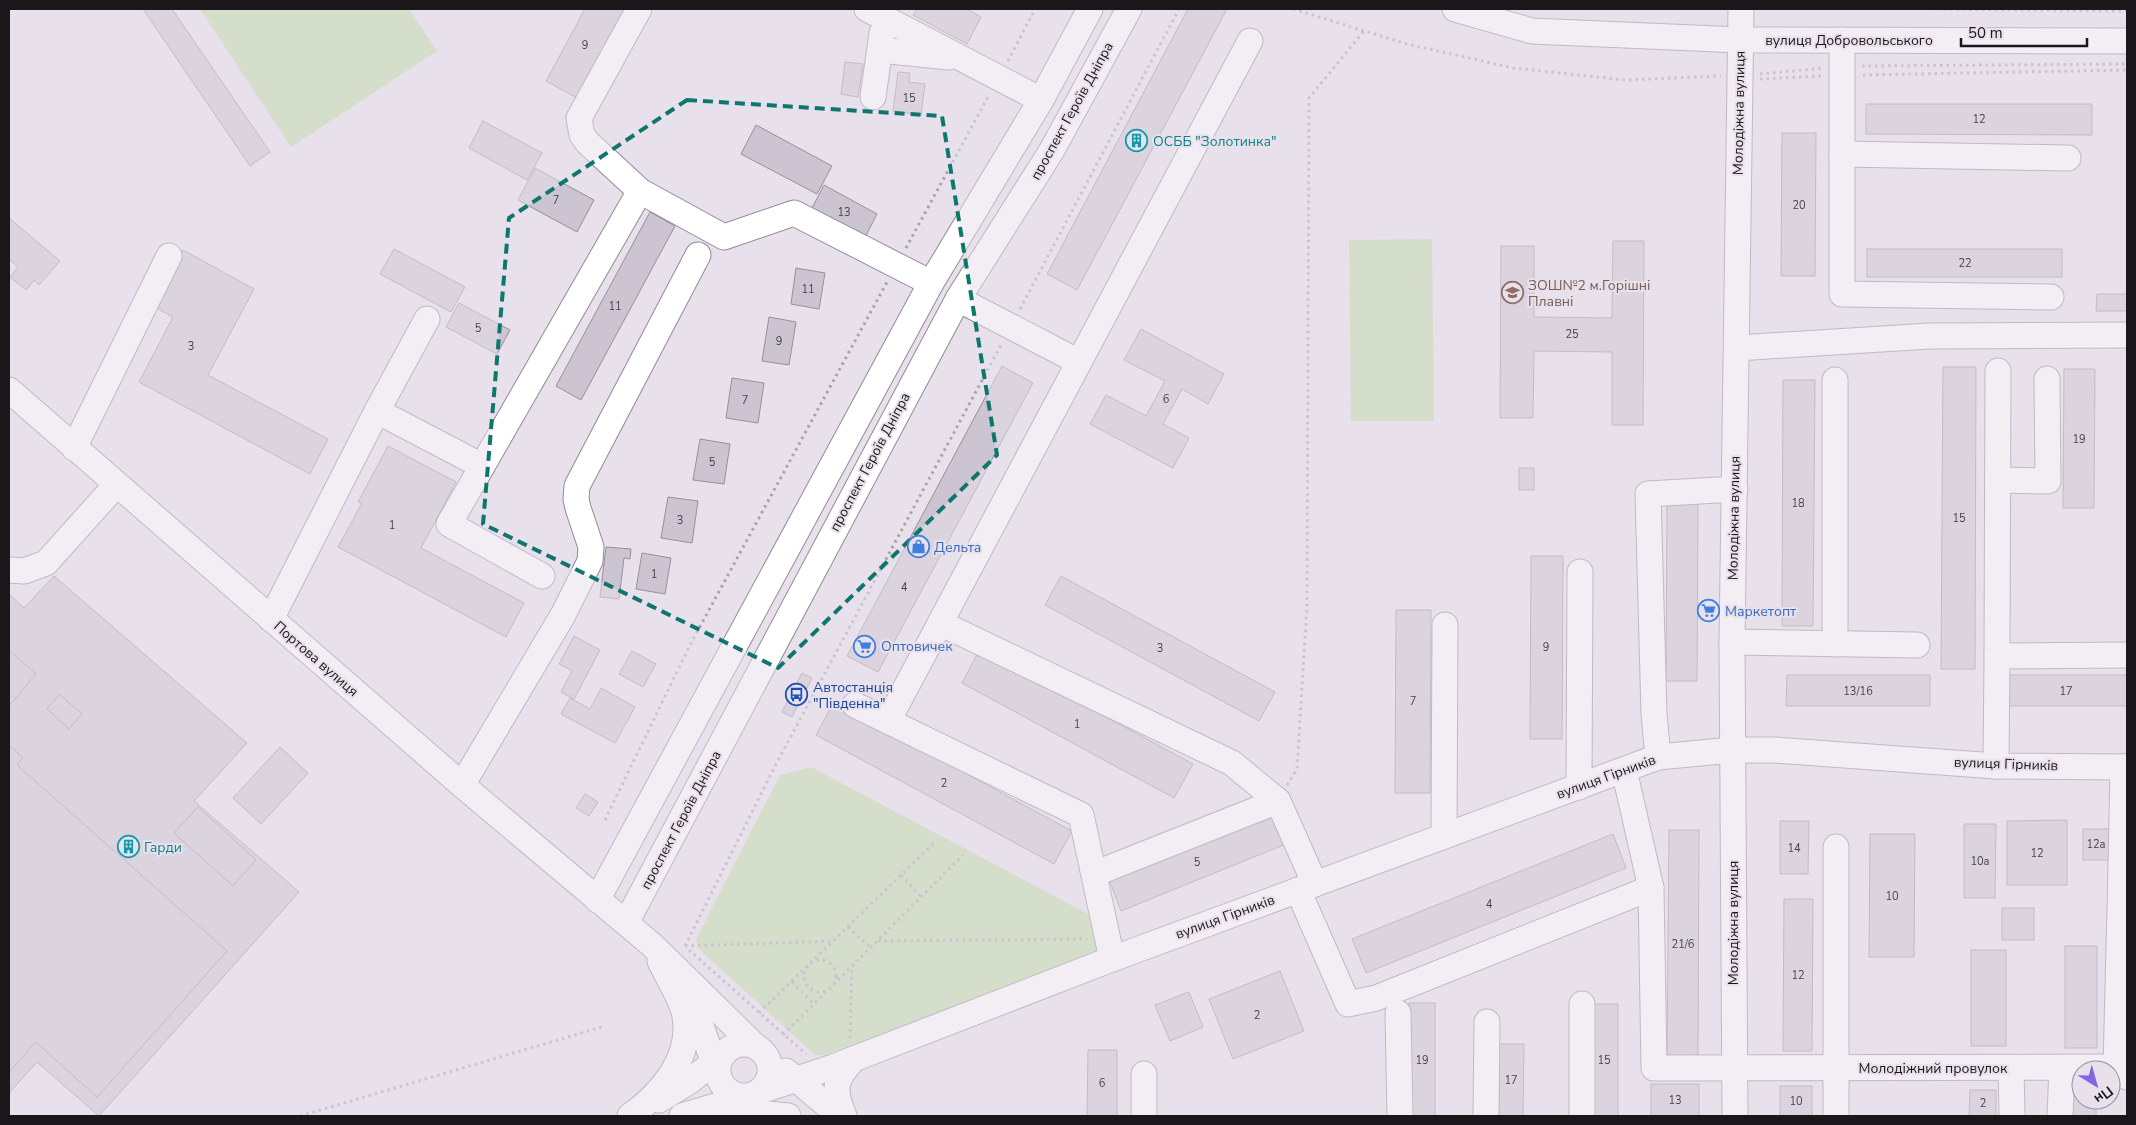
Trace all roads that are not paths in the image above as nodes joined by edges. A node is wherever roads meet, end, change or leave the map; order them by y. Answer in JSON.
{"nodes":[{"id":1,"x":639,"y":9,"type":"edge"},
{"id":2,"x":1090,"y":9,"type":"edge"},
{"id":3,"x":1128,"y":9,"type":"edge"},
{"id":4,"x":1455,"y":9,"type":"edge"},
{"id":5,"x":1741,"y":9,"type":"edge"},
{"id":6,"x":876,"y":13,"type":"edge"},
{"id":7,"x":1740,"y":40,"type":"junction"},
{"id":8,"x":1842,"y":40,"type":"junction"},
{"id":9,"x":1250,"y":41,"type":"dead end"},
{"id":10,"x":2127,"y":41,"type":"edge"},
{"id":11,"x":880,"y":50,"type":"junction"},
{"id":12,"x":963,"y":59,"type":"junction"},
{"id":13,"x":873,"y":97,"type":"dead end"},
{"id":14,"x":1041,"y":100,"type":"junction"},
{"id":15,"x":1842,"y":154,"type":"junction"},
{"id":16,"x":2068,"y":158,"type":"dead end"},
{"id":17,"x":640,"y":191,"type":"junction"},
{"id":18,"x":698,"y":255,"type":"dead end"},
{"id":19,"x":169,"y":256,"type":"dead end"},
{"id":20,"x":931,"y":283,"type":"junction"},
{"id":21,"x":2052,"y":297,"type":"dead end"},
{"id":22,"x":958,"y":299,"type":"junction"},
{"id":23,"x":426,"y":319,"type":"dead end"},
{"id":24,"x":2127,"y":335,"type":"edge"},
{"id":25,"x":1737,"y":348,"type":"junction"},
{"id":26,"x":1079,"y":362,"type":"junction"},
{"id":27,"x":1998,"y":371,"type":"dead end"},
{"id":28,"x":2047,"y":379,"type":"dead end"},
{"id":29,"x":1835,"y":380,"type":"dead end"},
{"id":30,"x":9,"y":390,"type":"edge"},
{"id":31,"x":377,"y":411,"type":"junction"},
{"id":32,"x":74,"y":448,"type":"junction"},
{"id":33,"x":482,"y":466,"type":"junction"},
{"id":34,"x":1998,"y":480,"type":"junction"},
{"id":35,"x":116,"y":485,"type":"junction"},
{"id":36,"x":1735,"y":489,"type":"junction"},
{"id":37,"x":9,"y":570,"type":"edge"},
{"id":38,"x":1580,"y":572,"type":"dead end"},
{"id":39,"x":542,"y":576,"type":"dead end"},
{"id":40,"x":271,"y":619,"type":"junction"},
{"id":41,"x":940,"y":623,"type":"junction"},
{"id":42,"x":1445,"y":625,"type":"dead end"},
{"id":43,"x":1732,"y":642,"type":"junction"},
{"id":44,"x":1835,"y":644,"type":"junction"},
{"id":45,"x":1917,"y":645,"type":"dead end"},
{"id":46,"x":1997,"y":656,"type":"junction"},
{"id":47,"x":2127,"y":656,"type":"edge"},
{"id":48,"x":855,"y":705,"type":"dead end"},
{"id":49,"x":888,"y":721,"type":"junction"},
{"id":50,"x":1732,"y":750,"type":"junction"},
{"id":51,"x":1658,"y":758,"type":"junction"},
{"id":52,"x":1996,"y":766,"type":"junction"},
{"id":53,"x":2125,"y":767,"type":"edge"},
{"id":54,"x":1624,"y":770,"type":"junction"},
{"id":55,"x":462,"y":785,"type":"junction"},
{"id":56,"x":1578,"y":787,"type":"junction"},
{"id":57,"x":1278,"y":800,"type":"junction"},
{"id":58,"x":1444,"y":836,"type":"junction"},
{"id":59,"x":1836,"y":847,"type":"dead end"},
{"id":60,"x":2124,"y":868,"type":"edge"},
{"id":61,"x":1094,"y":874,"type":"junction"},
{"id":62,"x":1307,"y":887,"type":"junction"},
{"id":63,"x":1651,"y":888,"type":"junction"},
{"id":64,"x":597,"y":900,"type":"junction"},
{"id":65,"x":626,"y":923,"type":"junction"},
{"id":66,"x":652,"y":945,"type":"junction"},
{"id":67,"x":1110,"y":948,"type":"junction"},
{"id":68,"x":1582,"y":1004,"type":"dead end"},
{"id":69,"x":1398,"y":1013,"type":"dead end"},
{"id":70,"x":1487,"y":1022,"type":"dead end"},
{"id":71,"x":762,"y":1052,"type":"junction"},
{"id":72,"x":846,"y":1056,"type":"junction"},
{"id":73,"x":719,"y":1065,"type":"junction"},
{"id":74,"x":2011,"y":1068,"type":"junction"},
{"id":75,"x":2062,"y":1068,"type":"junction"},
{"id":76,"x":1734,"y":1069,"type":"junction"},
{"id":77,"x":1836,"y":1069,"type":"junction"},
{"id":78,"x":2122,"y":1072,"type":"edge"},
{"id":79,"x":1144,"y":1074,"type":"dead end"},
{"id":80,"x":796,"y":1080,"type":"junction"},
{"id":81,"x":753,"y":1094,"type":"junction"},
{"id":82,"x":632,"y":1116,"type":"edge"},
{"id":83,"x":682,"y":1116,"type":"edge"},
{"id":84,"x":707,"y":1116,"type":"edge"},
{"id":85,"x":788,"y":1116,"type":"edge"},
{"id":86,"x":800,"y":1116,"type":"edge"},
{"id":87,"x":840,"y":1116,"type":"edge"},
{"id":88,"x":844,"y":1116,"type":"edge"},
{"id":89,"x":1144,"y":1116,"type":"edge"},
{"id":90,"x":1400,"y":1116,"type":"edge"},
{"id":91,"x":1486,"y":1116,"type":"edge"},
{"id":92,"x":1582,"y":1116,"type":"edge"},
{"id":93,"x":1735,"y":1116,"type":"edge"},
{"id":94,"x":1836,"y":1116,"type":"edge"},
{"id":95,"x":2012,"y":1116,"type":"edge"},
{"id":96,"x":2060,"y":1116,"type":"edge"}],
"edges":[{"from":1,"to":17,"type":"street"},
{"from":2,"to":14,"type":"street"},
{"from":3,"to":22,"type":"street","name":"проспект Героїв Дніпра"},
{"from":4,"to":7,"type":"street","name":"вулиця Добровольського"},
{"from":5,"to":7,"type":"street","name":"Молодіжна вулиця"},
{"from":6,"to":11,"type":"street"},
{"from":6,"to":12,"type":"street"},
{"from":7,"to":8,"type":"street","name":"вулиця Добровольського"},
{"from":7,"to":25,"type":"street","name":"Молодіжна вулиця"},
{"from":8,"to":10,"type":"street","name":"вулиця Добровольського"},
{"from":8,"to":15,"type":"street"},
{"from":9,"to":26,"type":"street"},
{"from":11,"to":12,"type":"street"},
{"from":11,"to":13,"type":"street"},
{"from":12,"to":14,"type":"street"},
{"from":14,"to":20,"type":"street"},
{"from":15,"to":16,"type":"street"},
{"from":15,"to":21,"type":"street"},
{"from":17,"to":20,"type":"street"},
{"from":17,"to":33,"type":"street"},
{"from":18,"to":55,"type":"street"},
{"from":19,"to":32,"type":"street"},
{"from":20,"to":64,"type":"street"},
{"from":22,"to":26,"type":"street"},
{"from":22,"to":65,"type":"street","name":"проспект Героїв Дніпра"},
{"from":23,"to":31,"type":"street"},
{"from":24,"to":25,"type":"street"},
{"from":25,"to":36,"type":"street","name":"Молодіжна вулиця"},
{"from":26,"to":41,"type":"street"},
{"from":27,"to":34,"type":"street"},
{"from":28,"to":34,"type":"street"},
{"from":29,"to":44,"type":"street"},
{"from":30,"to":32,"type":"street","name":"Портова вулиця"},
{"from":31,"to":33,"type":"street"},
{"from":31,"to":40,"type":"street"},
{"from":32,"to":35,"type":"street","name":"Портова вулиця"},
{"from":33,"to":39,"type":"street"},
{"from":34,"to":46,"type":"street"},
{"from":35,"to":37,"type":"street"},
{"from":35,"to":40,"type":"street","name":"Портова вулиця"},
{"from":36,"to":43,"type":"street","name":"Молодіжна вулиця"},
{"from":36,"to":51,"type":"street"},
{"from":38,"to":56,"type":"street"},
{"from":40,"to":55,"type":"street","name":"Портова вулиця"},
{"from":41,"to":49,"type":"street"},
{"from":41,"to":57,"type":"street"},
{"from":42,"to":58,"type":"street"},
{"from":43,"to":44,"type":"street"},
{"from":43,"to":50,"type":"street","name":"Молодіжна вулиця"},
{"from":44,"to":45,"type":"street"},
{"from":46,"to":47,"type":"street"},
{"from":46,"to":52,"type":"street"},
{"from":48,"to":49,"type":"street"},
{"from":49,"to":61,"type":"street"},
{"from":50,"to":51,"type":"street","name":"вулиця Гірників"},
{"from":50,"to":52,"type":"street","name":"вулиця Гірників"},
{"from":50,"to":76,"type":"street","name":"Молодіжна вулиця"},
{"from":51,"to":54,"type":"street","name":"вулиця Гірників"},
{"from":52,"to":53,"type":"street","name":"вулиця Гірників"},
{"from":53,"to":60,"type":"street"},
{"from":54,"to":56,"type":"street","name":"вулиця Гірників"},
{"from":54,"to":63,"type":"street"},
{"from":55,"to":64,"type":"street","name":"Портова вулиця"},
{"from":56,"to":58,"type":"street","name":"вулиця Гірників"},
{"from":57,"to":61,"type":"street"},
{"from":57,"to":62,"type":"street"},
{"from":58,"to":62,"type":"street","name":"вулиця Гірників"},
{"from":59,"to":77,"type":"street"},
{"from":60,"to":78,"type":"street"},
{"from":61,"to":67,"type":"street"},
{"from":62,"to":63,"type":"street"},
{"from":62,"to":67,"type":"street","name":"вулиця Гірників"},
{"from":63,"to":76,"type":"street","name":"Молодіжний провулок"},
{"from":64,"to":65,"type":"street","name":"Портова вулиця"},
{"from":65,"to":66,"type":"street","name":"Портова вулиця"},
{"from":66,"to":71,"type":"street"},
{"from":66,"to":73,"type":"street"},
{"from":66,"to":82,"type":"street"},
{"from":67,"to":72,"type":"street","name":"вулиця Гірників"},
{"from":68,"to":92,"type":"street"},
{"from":69,"to":90,"type":"street"},
{"from":70,"to":91,"type":"street"},
{"from":71,"to":72,"type":"street"},
{"from":71,"to":73,"type":"street"},
{"from":71,"to":80,"type":"street"},
{"from":71,"to":81,"type":"street"},
{"from":72,"to":80,"type":"street"},
{"from":72,"to":88,"type":"street"},
{"from":73,"to":81,"type":"street"},
{"from":73,"to":82,"type":"street"},
{"from":74,"to":75,"type":"street","name":"Молодіжний провулок"},
{"from":74,"to":77,"type":"street","name":"Молодіжний провулок"},
{"from":74,"to":95,"type":"street"},
{"from":75,"to":78,"type":"street","name":"Молодіжний провулок"},
{"from":75,"to":96,"type":"street"},
{"from":76,"to":77,"type":"street","name":"Молодіжний провулок"},
{"from":76,"to":93,"type":"street","name":"Молодіжна вулиця"},
{"from":77,"to":94,"type":"street"},
{"from":79,"to":89,"type":"street"},
{"from":80,"to":81,"type":"street"},
{"from":80,"to":87,"type":"street"},
{"from":81,"to":83,"type":"street"},
{"from":81,"to":86,"type":"street"},
{"from":84,"to":85,"type":"street"}]}
